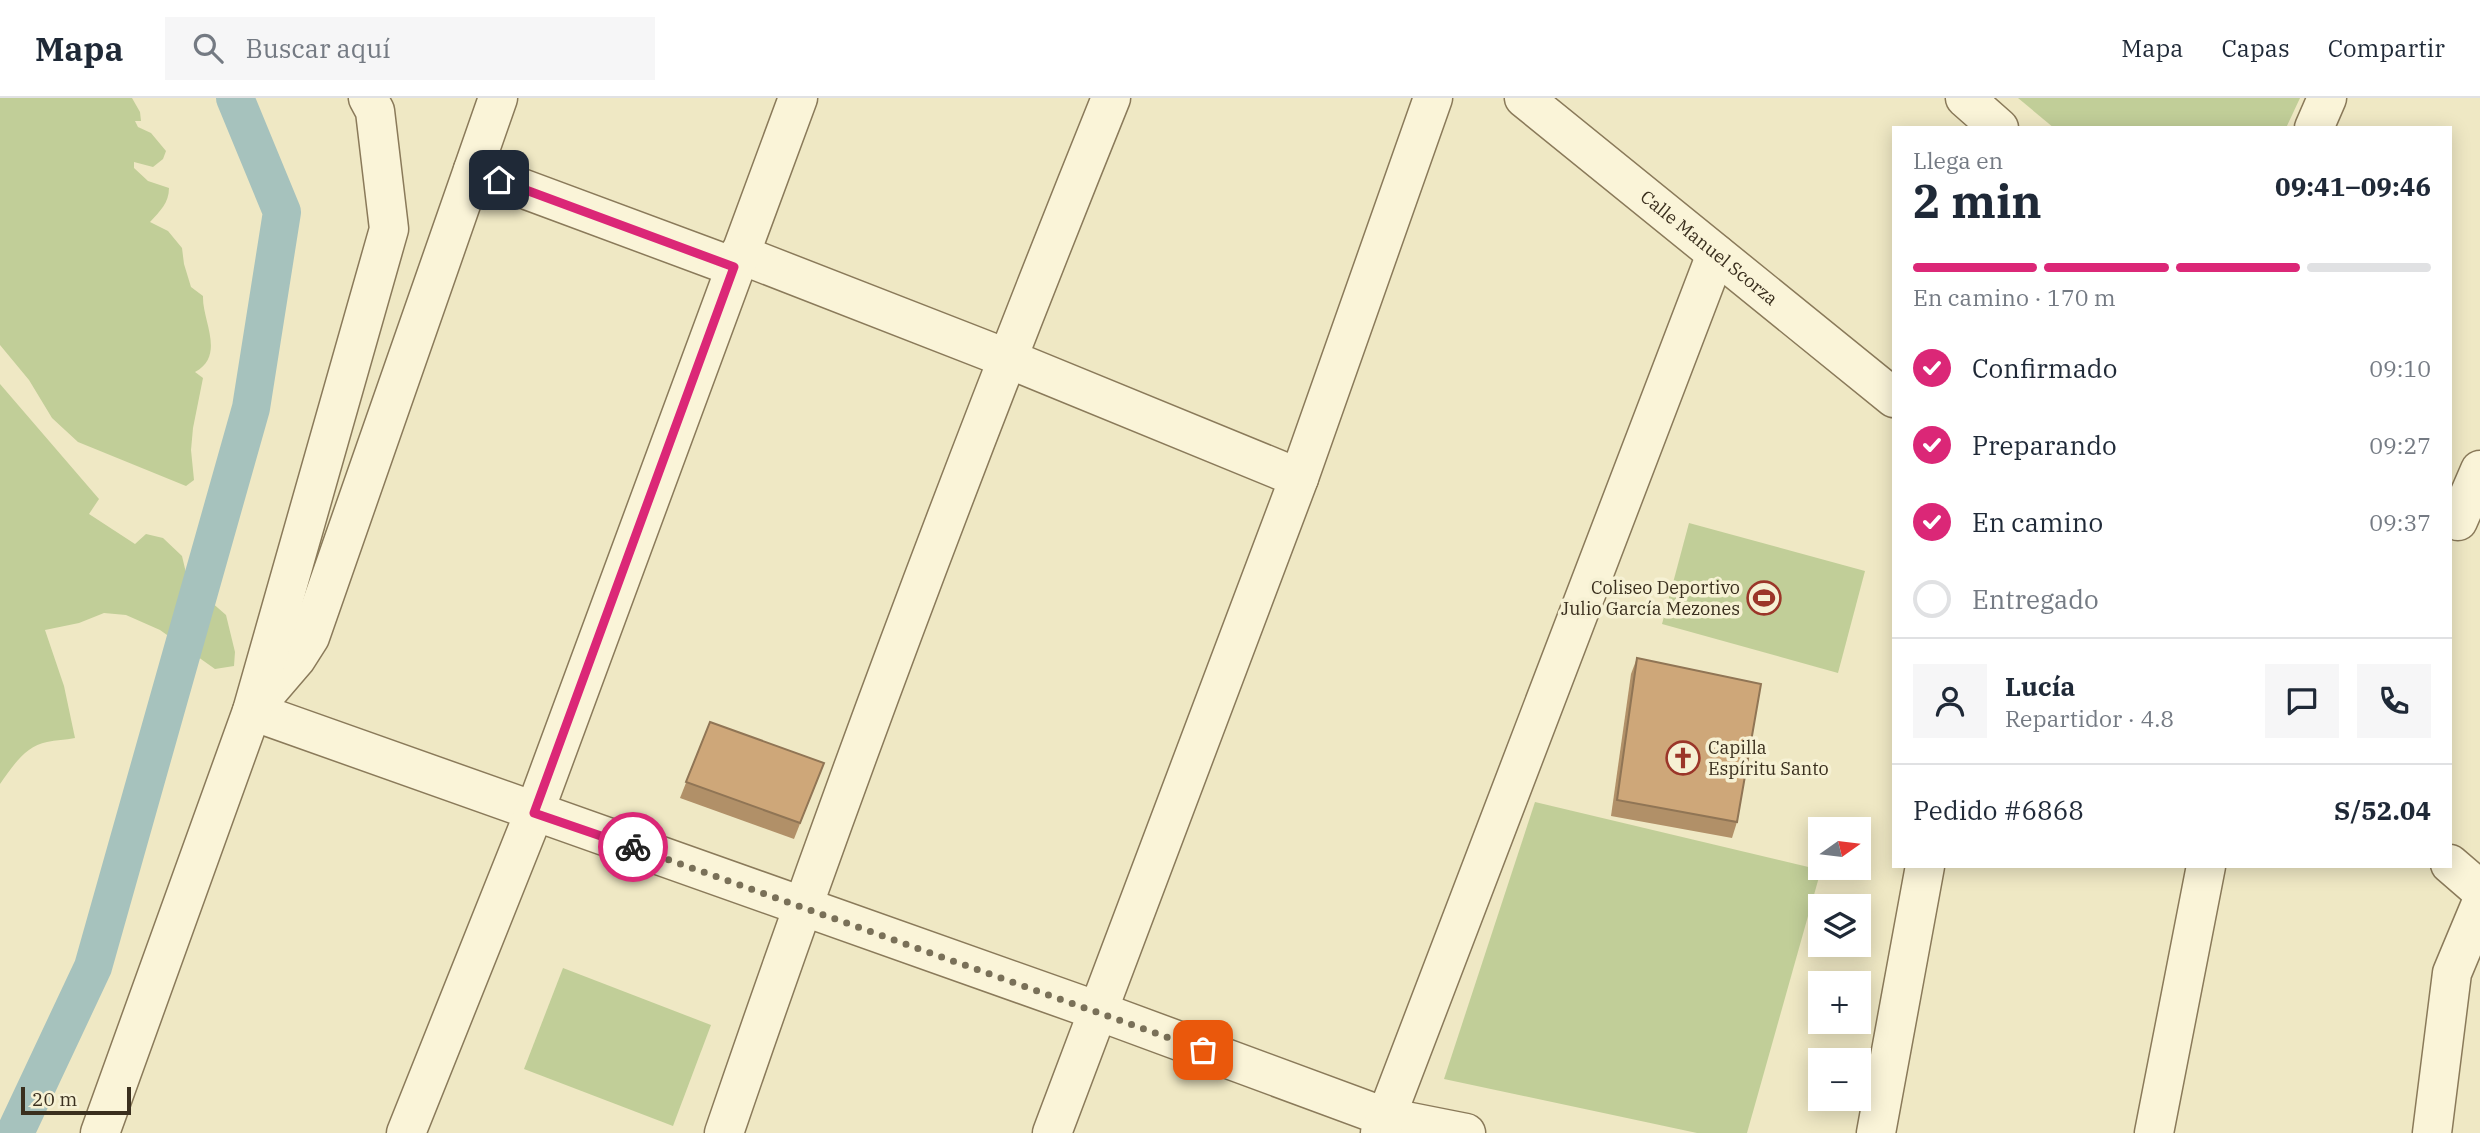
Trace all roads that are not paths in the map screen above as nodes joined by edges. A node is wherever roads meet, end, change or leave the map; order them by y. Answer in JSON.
{"nodes":[{"id":1,"x":368,"y":98,"type":"edge"},
{"id":2,"x":498,"y":98,"type":"edge"},
{"id":3,"x":798,"y":98,"type":"edge"},
{"id":4,"x":1111,"y":98,"type":"edge"},
{"id":5,"x":1433,"y":98,"type":"edge"},
{"id":6,"x":1524,"y":98,"type":"edge"},
{"id":7,"x":1965,"y":98,"type":"edge"},
{"id":8,"x":2327,"y":98,"type":"edge"},
{"id":9,"x":1997,"y":126,"type":"edge"},
{"id":10,"x":2315,"y":126,"type":"edge"},
{"id":11,"x":473,"y":170,"type":"junction"},
{"id":12,"x":1716,"y":254,"type":"junction"},
{"id":13,"x":737,"y":260,"type":"junction"},
{"id":14,"x":1006,"y":358,"type":"junction"},
{"id":15,"x":1892,"y":396,"type":"edge"},
{"id":16,"x":2480,"y":470,"type":"edge"},
{"id":17,"x":1299,"y":478,"type":"junction"},
{"id":18,"x":2462,"y":525,"type":"edge"},
{"id":19,"x":252,"y":711,"type":"junction"},
{"id":20,"x":534,"y":813,"type":"junction"},
{"id":21,"x":2452,"y":866,"type":"edge"},
{"id":22,"x":1924,"y":868,"type":"edge"},
{"id":23,"x":2206,"y":868,"type":"edge"},
{"id":24,"x":2480,"y":890,"type":"edge"},
{"id":25,"x":801,"y":906,"type":"junction"},
{"id":26,"x":2480,"y":906,"type":"edge"},
{"id":27,"x":1098,"y":1011,"type":"junction"},
{"id":28,"x":1382,"y":1125,"type":"edge"},
{"id":29,"x":100,"y":1133,"type":"edge"},
{"id":30,"x":406,"y":1133,"type":"edge"},
{"id":31,"x":723,"y":1133,"type":"edge"},
{"id":32,"x":1052,"y":1133,"type":"edge"},
{"id":33,"x":1466,"y":1133,"type":"edge"},
{"id":34,"x":1876,"y":1133,"type":"edge"},
{"id":35,"x":2154,"y":1133,"type":"edge"},
{"id":36,"x":2432,"y":1133,"type":"edge"}],
"edges":[{"from":1,"to":19,"type":"street"},
{"from":2,"to":11,"type":"street"},
{"from":3,"to":13,"type":"street"},
{"from":4,"to":14,"type":"street"},
{"from":5,"to":17,"type":"street"},
{"from":6,"to":12,"type":"street","name":"Calle Manuel Scorza"},
{"from":7,"to":9,"type":"street"},
{"from":8,"to":10,"type":"street"},
{"from":11,"to":13,"type":"street"},
{"from":11,"to":19,"type":"street"},
{"from":12,"to":15,"type":"street","name":"Calle Manuel Scorza"},
{"from":12,"to":28,"type":"street"},
{"from":13,"to":14,"type":"street"},
{"from":13,"to":20,"type":"street"},
{"from":14,"to":17,"type":"street"},
{"from":14,"to":25,"type":"street"},
{"from":16,"to":18,"type":"street"},
{"from":17,"to":27,"type":"street"},
{"from":19,"to":20,"type":"street"},
{"from":19,"to":29,"type":"street"},
{"from":20,"to":25,"type":"street"},
{"from":20,"to":30,"type":"street"},
{"from":21,"to":24,"type":"street"},
{"from":22,"to":34,"type":"street"},
{"from":23,"to":35,"type":"street"},
{"from":25,"to":27,"type":"street"},
{"from":25,"to":31,"type":"street"},
{"from":26,"to":36,"type":"street"},
{"from":27,"to":28,"type":"street"},
{"from":27,"to":32,"type":"street"},
{"from":28,"to":33,"type":"street"}]}
